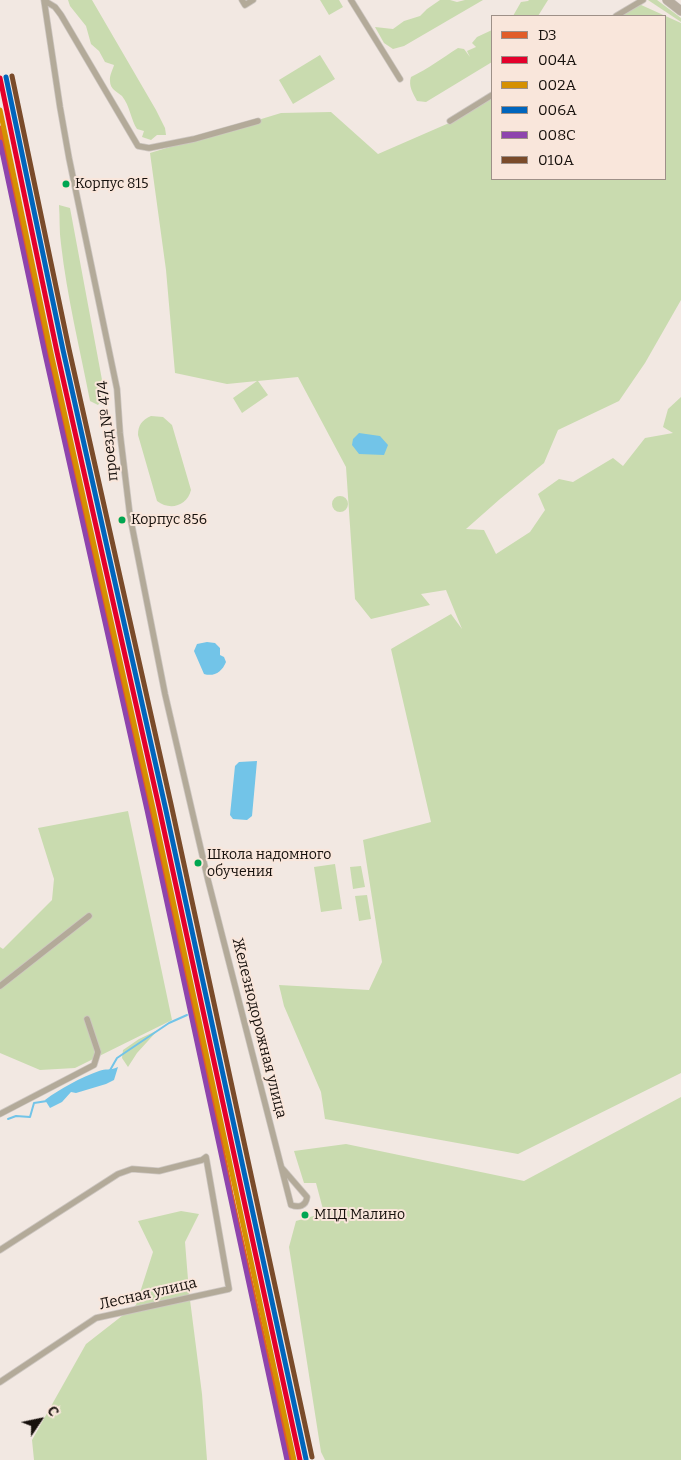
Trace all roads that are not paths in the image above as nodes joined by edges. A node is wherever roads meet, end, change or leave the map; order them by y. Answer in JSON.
{"nodes":[{"id":1,"x":242,"y":0,"type":"edge"},
{"id":2,"x":253,"y":0,"type":"edge"},
{"id":3,"x":643,"y":0,"type":"edge"},
{"id":4,"x":667,"y":0,"type":"edge"},
{"id":5,"x":44,"y":1,"type":"edge"},
{"id":6,"x":351,"y":1,"type":"edge"},
{"id":7,"x":681,"y":11,"type":"edge"},
{"id":8,"x":618,"y":15,"type":"edge"},
{"id":9,"x":400,"y":79,"type":"dead end"},
{"id":10,"x":491,"y":96,"type":"edge"},
{"id":11,"x":258,"y":121,"type":"dead end"},
{"id":12,"x":450,"y":121,"type":"dead end"},
{"id":13,"x":203,"y":858,"type":"joint"},
{"id":14,"x":89,"y":916,"type":"dead end"},
{"id":15,"x":0,"y":986,"type":"edge"},
{"id":16,"x":88,"y":1019,"type":"dead end"},
{"id":17,"x":0,"y":1114,"type":"edge"},
{"id":18,"x":282,"y":1168,"type":"junction"},
{"id":19,"x":0,"y":1250,"type":"edge"},
{"id":20,"x":0,"y":1382,"type":"edge"}],
"edges":[{"from":1,"to":2,"type":"street"},
{"from":3,"to":8,"type":"street"},
{"from":4,"to":7,"type":"main road"},
{"from":5,"to":11,"type":"street"},
{"from":5,"to":13,"type":"street","name":"проезд № 474"},
{"from":6,"to":9,"type":"street"},
{"from":10,"to":12,"type":"street"},
{"from":13,"to":18,"type":"street","name":"Железнодорожная улица"},
{"from":14,"to":15,"type":"street"},
{"from":16,"to":17,"type":"street"},
{"from":18,"to":18,"type":"street","name":"Железнодорожная улица"},
{"from":19,"to":20,"type":"street","name":"Лесная улица"}]}
